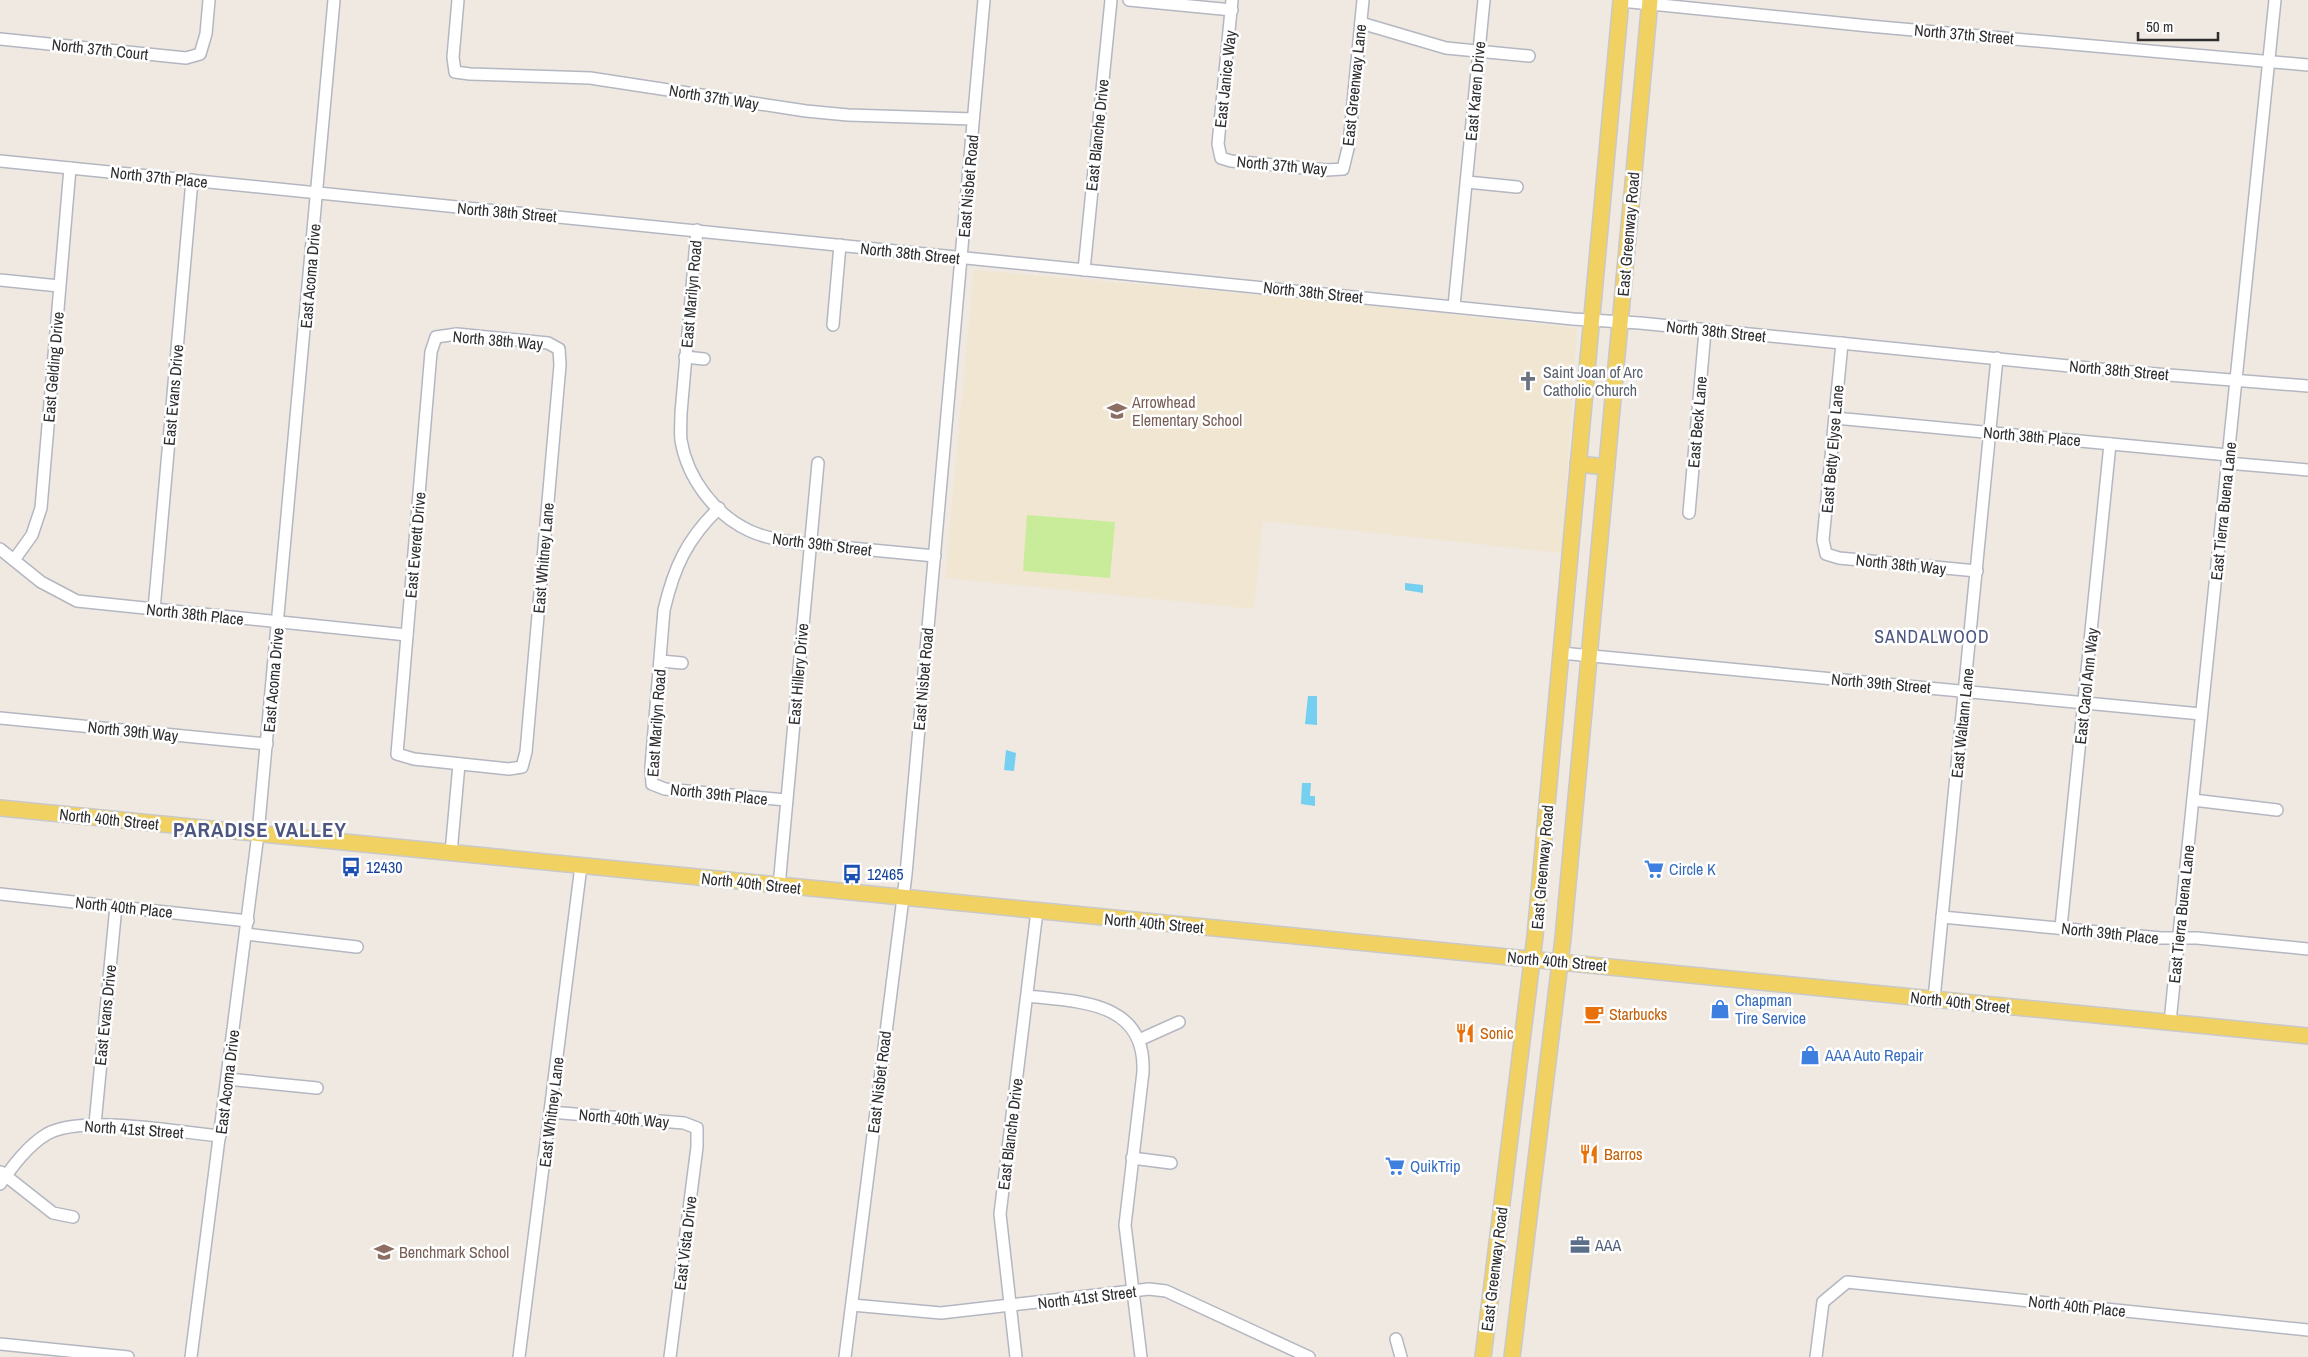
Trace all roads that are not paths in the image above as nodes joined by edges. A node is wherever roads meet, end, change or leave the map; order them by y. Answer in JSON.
{"nodes":[{"id":1,"x":209,"y":0,"type":"edge"},
{"id":2,"x":334,"y":0,"type":"edge"},
{"id":3,"x":458,"y":0,"type":"edge"},
{"id":4,"x":984,"y":0,"type":"edge"},
{"id":5,"x":1111,"y":0,"type":"edge"},
{"id":6,"x":1129,"y":0,"type":"edge"},
{"id":7,"x":1363,"y":0,"type":"edge"},
{"id":8,"x":1484,"y":0,"type":"edge"},
{"id":9,"x":1621,"y":0,"type":"edge"},
{"id":10,"x":2275,"y":0,"type":"edge"},
{"id":11,"x":1650,"y":2,"type":"edge"},
{"id":12,"x":1232,"y":5,"type":"edge"},
{"id":13,"x":1361,"y":23,"type":"junction"},
{"id":14,"x":0,"y":39,"type":"edge"},
{"id":15,"x":1479,"y":51,"type":"junction"},
{"id":16,"x":1529,"y":56,"type":"dead end"},
{"id":17,"x":2269,"y":61,"type":"junction"},
{"id":18,"x":2308,"y":65,"type":"edge"},
{"id":19,"x":973,"y":119,"type":"junction"},
{"id":20,"x":1221,"y":158,"type":"joint"},
{"id":21,"x":0,"y":161,"type":"edge"},
{"id":22,"x":70,"y":168,"type":"junction"},
{"id":23,"x":1343,"y":169,"type":"joint"},
{"id":24,"x":192,"y":180,"type":"junction"},
{"id":25,"x":1467,"y":182,"type":"junction"},
{"id":26,"x":1517,"y":187,"type":"dead end"},
{"id":27,"x":318,"y":194,"type":"junction"},
{"id":28,"x":697,"y":230,"type":"junction"},
{"id":29,"x":840,"y":245,"type":"junction"},
{"id":30,"x":962,"y":258,"type":"junction"},
{"id":31,"x":1084,"y":270,"type":"junction"},
{"id":32,"x":0,"y":280,"type":"edge"},
{"id":33,"x":59,"y":286,"type":"junction"},
{"id":34,"x":1454,"y":306,"type":"junction"},
{"id":35,"x":1591,"y":320,"type":"junction"},
{"id":36,"x":1620,"y":322,"type":"junction"},
{"id":37,"x":833,"y":325,"type":"dead end"},
{"id":38,"x":1705,"y":331,"type":"junction"},
{"id":39,"x":436,"y":337,"type":"joint"},
{"id":40,"x":1842,"y":343,"type":"junction"},
{"id":41,"x":559,"y":349,"type":"joint"},
{"id":42,"x":685,"y":358,"type":"junction"},
{"id":43,"x":1997,"y":358,"type":"junction"},
{"id":44,"x":704,"y":359,"type":"dead end"},
{"id":45,"x":2236,"y":380,"type":"junction"},
{"id":46,"x":2308,"y":386,"type":"edge"},
{"id":47,"x":1835,"y":418,"type":"junction"},
{"id":48,"x":1990,"y":432,"type":"junction"},
{"id":49,"x":2110,"y":444,"type":"junction"},
{"id":50,"x":2228,"y":459,"type":"junction"},
{"id":51,"x":818,"y":463,"type":"dead end"},
{"id":52,"x":1578,"y":464,"type":"junction"},
{"id":53,"x":1607,"y":467,"type":"junction"},
{"id":54,"x":2308,"y":470,"type":"edge"},
{"id":55,"x":719,"y":508,"type":"junction"},
{"id":56,"x":1689,"y":513,"type":"dead end"},
{"id":57,"x":810,"y":544,"type":"junction"},
{"id":58,"x":0,"y":549,"type":"edge"},
{"id":59,"x":1826,"y":554,"type":"joint"},
{"id":60,"x":935,"y":556,"type":"junction"},
{"id":61,"x":14,"y":560,"type":"junction"},
{"id":62,"x":1977,"y":571,"type":"junction"},
{"id":63,"x":154,"y":610,"type":"junction"},
{"id":64,"x":278,"y":622,"type":"junction"},
{"id":65,"x":407,"y":635,"type":"junction"},
{"id":66,"x":1561,"y":652,"type":"junction"},
{"id":67,"x":1590,"y":655,"type":"junction"},
{"id":68,"x":661,"y":661,"type":"junction"},
{"id":69,"x":682,"y":663,"type":"dead end"},
{"id":70,"x":1966,"y":691,"type":"junction"},
{"id":71,"x":2084,"y":702,"type":"junction"},
{"id":72,"x":2202,"y":714,"type":"junction"},
{"id":73,"x":0,"y":718,"type":"edge"},
{"id":74,"x":267,"y":744,"type":"junction"},
{"id":75,"x":458,"y":764,"type":"junction"},
{"id":76,"x":652,"y":784,"type":"joint"},
{"id":77,"x":786,"y":800,"type":"junction"},
{"id":78,"x":2193,"y":800,"type":"junction"},
{"id":79,"x":0,"y":808,"type":"edge"},
{"id":80,"x":2276,"y":810,"type":"dead end"},
{"id":81,"x":258,"y":834,"type":"junction"},
{"id":82,"x":450,"y":853,"type":"junction"},
{"id":83,"x":581,"y":866,"type":"junction"},
{"id":84,"x":779,"y":886,"type":"junction"},
{"id":85,"x":0,"y":894,"type":"edge"},
{"id":86,"x":903,"y":897,"type":"junction"},
{"id":87,"x":116,"y":906,"type":"junction"},
{"id":88,"x":1037,"y":911,"type":"junction"},
{"id":89,"x":1942,"y":916,"type":"junction"},
{"id":90,"x":248,"y":920,"type":"junction"},
{"id":91,"x":2061,"y":928,"type":"junction"},
{"id":92,"x":246,"y":934,"type":"junction"},
{"id":93,"x":2178,"y":938,"type":"junction"},
{"id":94,"x":357,"y":947,"type":"dead end"},
{"id":95,"x":2308,"y":949,"type":"edge"},
{"id":96,"x":1533,"y":959,"type":"junction"},
{"id":97,"x":1560,"y":961,"type":"junction"},
{"id":98,"x":1027,"y":996,"type":"junction"},
{"id":99,"x":1934,"y":999,"type":"junction"},
{"id":100,"x":1178,"y":1022,"type":"dead end"},
{"id":101,"x":2170,"y":1022,"type":"junction"},
{"id":102,"x":2308,"y":1036,"type":"edge"},
{"id":103,"x":1139,"y":1040,"type":"junction"},
{"id":104,"x":227,"y":1079,"type":"junction"},
{"id":105,"x":317,"y":1088,"type":"dead end"},
{"id":106,"x":550,"y":1112,"type":"junction"},
{"id":107,"x":95,"y":1124,"type":"junction"},
{"id":108,"x":697,"y":1128,"type":"joint"},
{"id":109,"x":220,"y":1136,"type":"junction"},
{"id":110,"x":1132,"y":1158,"type":"junction"},
{"id":111,"x":1172,"y":1163,"type":"dead end"},
{"id":112,"x":2,"y":1177,"type":"edge"},
{"id":113,"x":73,"y":1217,"type":"dead end"},
{"id":114,"x":1133,"y":1291,"type":"junction"},
{"id":115,"x":852,"y":1305,"type":"junction"},
{"id":116,"x":1009,"y":1306,"type":"junction"},
{"id":117,"x":2308,"y":1330,"type":"edge"},
{"id":118,"x":1396,"y":1339,"type":"dead end"},
{"id":119,"x":0,"y":1344,"type":"edge"},
{"id":120,"x":1286,"y":1346,"type":"junction"},
{"id":121,"x":128,"y":1357,"type":"edge"},
{"id":122,"x":192,"y":1357,"type":"edge"},
{"id":123,"x":519,"y":1357,"type":"edge"},
{"id":124,"x":670,"y":1357,"type":"edge"},
{"id":125,"x":845,"y":1357,"type":"edge"},
{"id":126,"x":1016,"y":1357,"type":"edge"},
{"id":127,"x":1141,"y":1357,"type":"edge"},
{"id":128,"x":1281,"y":1357,"type":"edge"},
{"id":129,"x":1309,"y":1357,"type":"edge"},
{"id":130,"x":1400,"y":1357,"type":"edge"},
{"id":131,"x":1483,"y":1357,"type":"edge"},
{"id":132,"x":1512,"y":1357,"type":"edge"},
{"id":133,"x":1816,"y":1357,"type":"edge"}],
"edges":[{"from":1,"to":14,"type":"street","name":"North 37th Court"},
{"from":2,"to":27,"type":"street","name":"East Acoma Drive"},
{"from":3,"to":19,"type":"street","name":"North 37th Way"},
{"from":4,"to":19,"type":"street","name":"East Nisbet Road"},
{"from":5,"to":31,"type":"street","name":"East Blanche Drive"},
{"from":6,"to":12,"type":"street"},
{"from":7,"to":13,"type":"street","name":"East Greenway Lane"},
{"from":8,"to":15,"type":"street","name":"East Karen Drive"},
{"from":9,"to":11,"type":"street","name":"North 37th Street"},
{"from":9,"to":35,"type":"main road","name":"East Greenway Road"},
{"from":10,"to":17,"type":"street","name":"East Tierra Buena Lane"},
{"from":11,"to":17,"type":"street","name":"North 37th Street"},
{"from":11,"to":36,"type":"main road","name":"East Greenway Road"},
{"from":12,"to":20,"type":"street","name":"East Janice Way"},
{"from":13,"to":15,"type":"street"},
{"from":13,"to":23,"type":"street","name":"East Greenway Lane"},
{"from":15,"to":16,"type":"street"},
{"from":15,"to":25,"type":"street","name":"East Karen Drive"},
{"from":17,"to":18,"type":"street","name":"North 37th Street"},
{"from":17,"to":45,"type":"street","name":"East Tierra Buena Lane"},
{"from":19,"to":30,"type":"street","name":"East Nisbet Road"},
{"from":20,"to":23,"type":"street","name":"North 37th Way"},
{"from":21,"to":22,"type":"street","name":"North 37th Place"},
{"from":22,"to":24,"type":"street","name":"North 37th Place"},
{"from":22,"to":33,"type":"street","name":"East Gelding Drive"},
{"from":24,"to":27,"type":"street","name":"North 37th Place"},
{"from":24,"to":63,"type":"street","name":"East Evans Drive"},
{"from":25,"to":26,"type":"street"},
{"from":25,"to":34,"type":"street","name":"East Karen Drive"},
{"from":27,"to":28,"type":"street","name":"North 38th Street"},
{"from":27,"to":64,"type":"street","name":"East Acoma Drive"},
{"from":28,"to":29,"type":"street","name":"North 38th Street"},
{"from":28,"to":42,"type":"street","name":"East Marilyn Road"},
{"from":29,"to":30,"type":"street","name":"North 38th Street"},
{"from":29,"to":37,"type":"street"},
{"from":30,"to":31,"type":"street","name":"North 38th Street"},
{"from":30,"to":60,"type":"street","name":"East Nisbet Road"},
{"from":31,"to":34,"type":"street","name":"North 38th Street"},
{"from":32,"to":33,"type":"street"},
{"from":33,"to":61,"type":"street","name":"East Gelding Drive"},
{"from":34,"to":35,"type":"street","name":"North 38th Street"},
{"from":35,"to":36,"type":"street","name":"North 38th Street"},
{"from":35,"to":52,"type":"main road","name":"East Greenway Road"},
{"from":36,"to":38,"type":"street","name":"North 38th Street"},
{"from":36,"to":53,"type":"main road","name":"East Greenway Road"},
{"from":38,"to":40,"type":"street","name":"North 38th Street"},
{"from":38,"to":56,"type":"street","name":"East Beck Lane"},
{"from":39,"to":41,"type":"street","name":"North 38th Way"},
{"from":39,"to":65,"type":"street","name":"East Everett Drive"},
{"from":40,"to":43,"type":"street","name":"North 38th Street"},
{"from":40,"to":47,"type":"street","name":"East Betty Elyse Lane"},
{"from":41,"to":75,"type":"street","name":"East Whitney Lane"},
{"from":42,"to":44,"type":"street","name":"East Marilyn Road"},
{"from":42,"to":55,"type":"street","name":"East Marilyn Road"},
{"from":43,"to":45,"type":"street","name":"North 38th Street"},
{"from":43,"to":48,"type":"street","name":"East Waltann Lane"},
{"from":45,"to":46,"type":"street","name":"North 38th Street"},
{"from":45,"to":50,"type":"street","name":"East Tierra Buena Lane"},
{"from":47,"to":48,"type":"street","name":"North 38th Place"},
{"from":47,"to":59,"type":"street","name":"East Betty Elyse Lane"},
{"from":48,"to":49,"type":"street","name":"North 38th Place"},
{"from":48,"to":62,"type":"street","name":"East Waltann Lane"},
{"from":49,"to":50,"type":"street","name":"North 38th Place"},
{"from":49,"to":71,"type":"street","name":"East Carol Ann Way"},
{"from":50,"to":54,"type":"street","name":"North 38th Place"},
{"from":50,"to":72,"type":"street","name":"East Tierra Buena Lane"},
{"from":51,"to":57,"type":"street","name":"East Hillery Drive"},
{"from":52,"to":53,"type":"main road"},
{"from":52,"to":66,"type":"main road","name":"East Greenway Road"},
{"from":53,"to":67,"type":"main road","name":"East Greenway Road"},
{"from":55,"to":57,"type":"street","name":"North 39th Street"},
{"from":55,"to":68,"type":"street","name":"East Marilyn Road"},
{"from":57,"to":60,"type":"street","name":"North 39th Street"},
{"from":57,"to":77,"type":"street","name":"East Hillery Drive"},
{"from":58,"to":61,"type":"street","name":"North 38th Place"},
{"from":59,"to":62,"type":"street","name":"North 38th Way"},
{"from":60,"to":86,"type":"street","name":"East Nisbet Road"},
{"from":61,"to":63,"type":"street","name":"North 38th Place"},
{"from":62,"to":70,"type":"street","name":"East Waltann Lane"},
{"from":63,"to":64,"type":"street","name":"North 38th Place"},
{"from":64,"to":65,"type":"street","name":"North 38th Place"},
{"from":64,"to":74,"type":"street","name":"East Acoma Drive"},
{"from":65,"to":75,"type":"street","name":"East Everett Drive"},
{"from":66,"to":67,"type":"street","name":"North 39th Street"},
{"from":66,"to":96,"type":"main road","name":"East Greenway Road"},
{"from":67,"to":70,"type":"street","name":"North 39th Street"},
{"from":67,"to":97,"type":"main road","name":"East Greenway Road"},
{"from":68,"to":69,"type":"street","name":"East Marilyn Road"},
{"from":68,"to":76,"type":"street","name":"East Marilyn Road"},
{"from":70,"to":71,"type":"street","name":"North 39th Street"},
{"from":70,"to":89,"type":"street","name":"East Waltann Lane"},
{"from":71,"to":72,"type":"street","name":"North 39th Street"},
{"from":71,"to":91,"type":"street","name":"East Carol Ann Way"},
{"from":72,"to":78,"type":"street","name":"East Tierra Buena Lane"},
{"from":73,"to":74,"type":"street","name":"North 39th Way"},
{"from":74,"to":81,"type":"street","name":"East Acoma Drive"},
{"from":75,"to":82,"type":"street"},
{"from":76,"to":77,"type":"street","name":"North 39th Place"},
{"from":77,"to":84,"type":"street","name":"East Hillery Drive"},
{"from":78,"to":80,"type":"street"},
{"from":78,"to":93,"type":"street","name":"East Tierra Buena Lane"},
{"from":79,"to":81,"type":"main road","name":"North 40th Street"},
{"from":81,"to":82,"type":"main road","name":"North 40th Street"},
{"from":81,"to":90,"type":"street","name":"East Acoma Drive"},
{"from":82,"to":83,"type":"main road","name":"North 40th Street"},
{"from":83,"to":84,"type":"main road","name":"North 40th Street"},
{"from":83,"to":106,"type":"street","name":"East Whitney Lane"},
{"from":84,"to":86,"type":"main road","name":"North 40th Street"},
{"from":85,"to":87,"type":"street","name":"North 40th Place"},
{"from":86,"to":88,"type":"main road","name":"North 40th Street"},
{"from":86,"to":115,"type":"street","name":"East Nisbet Road"},
{"from":87,"to":90,"type":"street","name":"North 40th Place"},
{"from":87,"to":107,"type":"street","name":"East Evans Drive"},
{"from":88,"to":96,"type":"main road","name":"North 40th Street"},
{"from":88,"to":98,"type":"street","name":"East Blanche Drive"},
{"from":89,"to":91,"type":"street","name":"North 39th Place"},
{"from":89,"to":99,"type":"street","name":"East Waltann Lane"},
{"from":90,"to":92,"type":"street","name":"East Acoma Drive"},
{"from":91,"to":93,"type":"street","name":"North 39th Place"},
{"from":92,"to":94,"type":"street"},
{"from":92,"to":104,"type":"street","name":"East Acoma Drive"},
{"from":93,"to":95,"type":"street","name":"North 39th Place"},
{"from":93,"to":101,"type":"street","name":"East Tierra Buena Lane"},
{"from":96,"to":97,"type":"main road","name":"North 40th Street"},
{"from":96,"to":131,"type":"main road","name":"East Greenway Road"},
{"from":97,"to":99,"type":"main road","name":"North 40th Street"},
{"from":97,"to":132,"type":"main road","name":"East Greenway Road"},
{"from":98,"to":103,"type":"street"},
{"from":98,"to":116,"type":"street","name":"East Blanche Drive"},
{"from":99,"to":101,"type":"main road","name":"North 40th Street"},
{"from":100,"to":103,"type":"street"},
{"from":101,"to":102,"type":"main road","name":"North 40th Street"},
{"from":103,"to":110,"type":"street"},
{"from":104,"to":105,"type":"street"},
{"from":104,"to":109,"type":"street","name":"East Acoma Drive"},
{"from":106,"to":108,"type":"street","name":"North 40th Way"},
{"from":106,"to":123,"type":"street","name":"East Whitney Lane"},
{"from":107,"to":109,"type":"street","name":"North 41st Street"},
{"from":107,"to":112,"type":"street","name":"North 41st Street"},
{"from":108,"to":124,"type":"street","name":"East Vista Drive"},
{"from":109,"to":122,"type":"street","name":"East Acoma Drive"},
{"from":110,"to":111,"type":"street"},
{"from":110,"to":114,"type":"street"},
{"from":112,"to":113,"type":"street"},
{"from":114,"to":116,"type":"street","name":"North 41st Street"},
{"from":114,"to":120,"type":"street","name":"North 41st Street"},
{"from":114,"to":127,"type":"street"},
{"from":115,"to":116,"type":"street","name":"North 41st Street"},
{"from":115,"to":125,"type":"street","name":"East Nisbet Road"},
{"from":116,"to":126,"type":"street","name":"East Blanche Drive"},
{"from":117,"to":133,"type":"street","name":"North 40th Place"},
{"from":118,"to":130,"type":"street"},
{"from":119,"to":121,"type":"street"},
{"from":120,"to":128,"type":"street"},
{"from":120,"to":129,"type":"street","name":"North 41st Street"}]}
